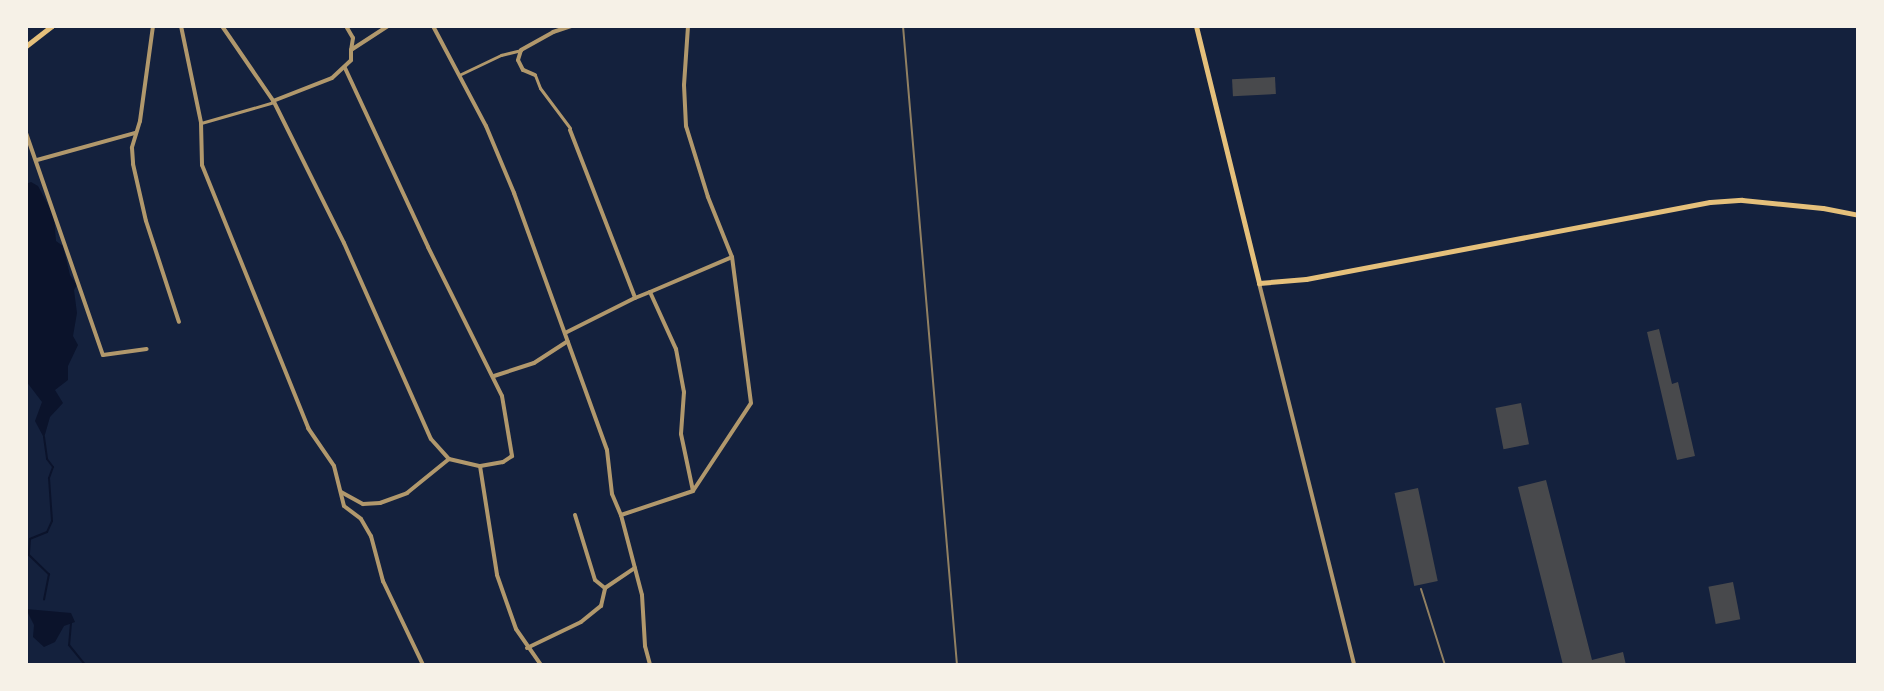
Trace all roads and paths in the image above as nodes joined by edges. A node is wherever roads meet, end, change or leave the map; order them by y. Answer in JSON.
{"nodes":[{"id":1,"x":52,"y":26,"type":"edge"},
{"id":2,"x":153,"y":26,"type":"edge"},
{"id":3,"x":181,"y":26,"type":"edge"},
{"id":4,"x":222,"y":26,"type":"edge"},
{"id":5,"x":346,"y":26,"type":"edge"},
{"id":6,"x":388,"y":26,"type":"edge"},
{"id":7,"x":433,"y":26,"type":"edge"},
{"id":8,"x":571,"y":26,"type":"edge"},
{"id":9,"x":688,"y":26,"type":"edge"},
{"id":10,"x":1196,"y":26,"type":"edge"},
{"id":11,"x":552,"y":29,"type":"edge"},
{"id":12,"x":26,"y":46,"type":"edge"},
{"id":13,"x":351,"y":50,"type":"junction"},
{"id":14,"x":521,"y":50,"type":"junction"},
{"id":15,"x":345,"y":68,"type":"junction"},
{"id":16,"x":459,"y":75,"type":"junction"},
{"id":17,"x":535,"y":75,"type":"joint"},
{"id":18,"x":274,"y":101,"type":"junction"},
{"id":19,"x":201,"y":123,"type":"junction"},
{"id":20,"x":570,"y":130,"type":"joint"},
{"id":21,"x":26,"y":133,"type":"edge"},
{"id":22,"x":135,"y":133,"type":"junction"},
{"id":23,"x":37,"y":160,"type":"junction"},
{"id":24,"x":1858,"y":215,"type":"edge"},
{"id":25,"x":732,"y":257,"type":"junction"},
{"id":26,"x":1259,"y":283,"type":"junction"},
{"id":27,"x":650,"y":292,"type":"junction"},
{"id":28,"x":635,"y":298,"type":"junction"},
{"id":29,"x":179,"y":322,"type":"dead end"},
{"id":30,"x":565,"y":333,"type":"junction"},
{"id":31,"x":568,"y":341,"type":"junction"},
{"id":32,"x":147,"y":349,"type":"dead end"},
{"id":33,"x":494,"y":376,"type":"junction"},
{"id":34,"x":449,"y":459,"type":"junction"},
{"id":35,"x":480,"y":466,"type":"junction"},
{"id":36,"x":693,"y":491,"type":"junction"},
{"id":37,"x":341,"y":492,"type":"junction"},
{"id":38,"x":575,"y":515,"type":"dead end"},
{"id":39,"x":621,"y":515,"type":"junction"},
{"id":40,"x":635,"y":568,"type":"junction"},
{"id":41,"x":605,"y":588,"type":"junction"},
{"id":42,"x":527,"y":648,"type":"junction"},
{"id":43,"x":423,"y":665,"type":"edge"},
{"id":44,"x":541,"y":665,"type":"edge"},
{"id":45,"x":650,"y":665,"type":"edge"},
{"id":46,"x":1354,"y":665,"type":"edge"}],
"edges":[{"from":1,"to":12,"type":"main road"},
{"from":2,"to":22,"type":"street"},
{"from":3,"to":19,"type":"street"},
{"from":4,"to":18,"type":"street"},
{"from":5,"to":13,"type":"street"},
{"from":6,"to":13,"type":"street"},
{"from":7,"to":16,"type":"street"},
{"from":8,"to":11,"type":"street"},
{"from":9,"to":25,"type":"street"},
{"from":10,"to":26,"type":"main road"},
{"from":11,"to":14,"type":"street"},
{"from":13,"to":15,"type":"street"},
{"from":14,"to":16,"type":"street"},
{"from":14,"to":17,"type":"street"},
{"from":15,"to":18,"type":"street"},
{"from":15,"to":33,"type":"street"},
{"from":16,"to":30,"type":"street"},
{"from":17,"to":20,"type":"street"},
{"from":18,"to":19,"type":"street"},
{"from":18,"to":34,"type":"street"},
{"from":19,"to":37,"type":"street"},
{"from":20,"to":28,"type":"street"},
{"from":21,"to":23,"type":"street"},
{"from":22,"to":23,"type":"street"},
{"from":22,"to":29,"type":"street"},
{"from":23,"to":32,"type":"street"},
{"from":24,"to":26,"type":"main road"},
{"from":25,"to":27,"type":"street"},
{"from":25,"to":36,"type":"street"},
{"from":26,"to":46,"type":"street"},
{"from":27,"to":28,"type":"street"},
{"from":27,"to":36,"type":"street"},
{"from":28,"to":30,"type":"street"},
{"from":30,"to":31,"type":"street"},
{"from":31,"to":33,"type":"street"},
{"from":31,"to":39,"type":"street"},
{"from":33,"to":35,"type":"street"},
{"from":34,"to":35,"type":"street"},
{"from":34,"to":37,"type":"street"},
{"from":35,"to":42,"type":"street"},
{"from":36,"to":39,"type":"street"},
{"from":37,"to":43,"type":"street"},
{"from":38,"to":41,"type":"street"},
{"from":39,"to":40,"type":"street"},
{"from":40,"to":41,"type":"street"},
{"from":40,"to":45,"type":"street"},
{"from":41,"to":42,"type":"street"},
{"from":42,"to":44,"type":"street"}]}
